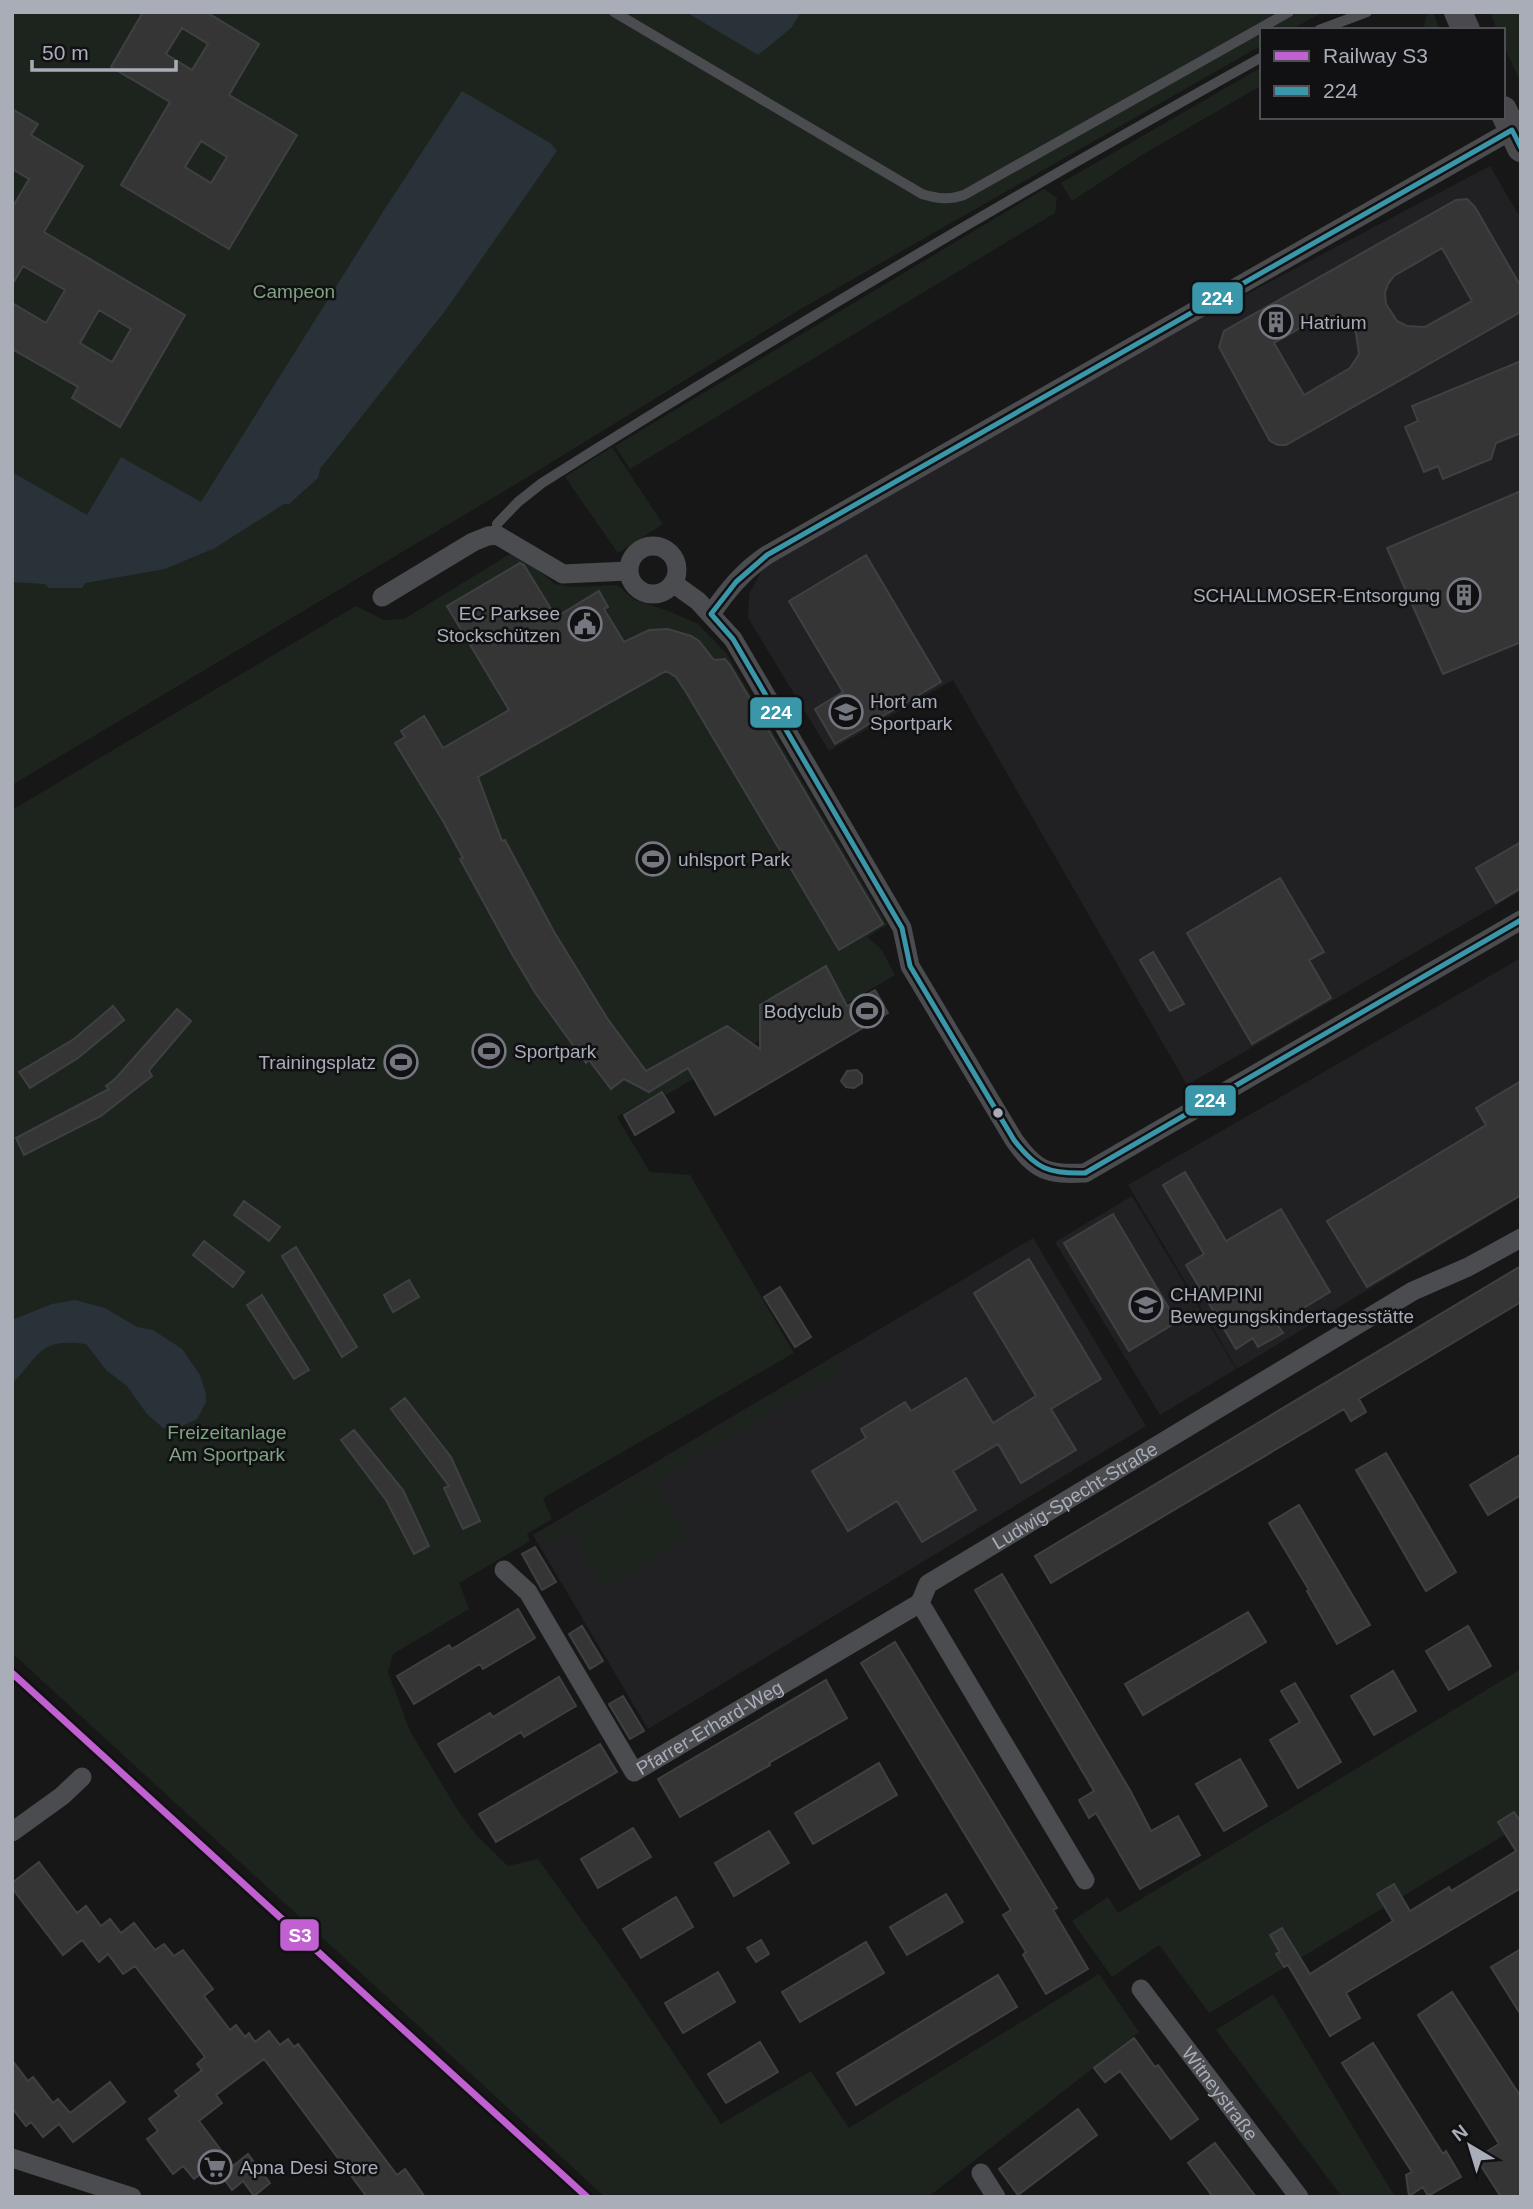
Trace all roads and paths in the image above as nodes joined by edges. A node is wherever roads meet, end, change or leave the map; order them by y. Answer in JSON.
{"nodes":[{"id":1,"x":614,"y":12,"type":"edge"},
{"id":2,"x":1289,"y":12,"type":"edge"},
{"id":3,"x":1367,"y":12,"type":"edge"},
{"id":4,"x":1458,"y":12,"type":"edge"},
{"id":5,"x":1260,"y":28,"type":"edge"},
{"id":6,"x":1260,"y":28,"type":"edge"},
{"id":7,"x":1324,"y":28,"type":"edge"},
{"id":8,"x":1465,"y":28,"type":"edge"},
{"id":9,"x":1260,"y":58,"type":"edge"},
{"id":10,"x":1512,"y":129,"type":"edge"},
{"id":11,"x":498,"y":536,"type":"junction"},
{"id":12,"x":628,"y":571,"type":"junction"},
{"id":13,"x":673,"y":583,"type":"junction"},
{"id":14,"x":382,"y":597,"type":"dead end"},
{"id":15,"x":711,"y":614,"type":"junction"},
{"id":16,"x":1521,"y":919,"type":"edge"},
{"id":17,"x":1521,"y":1238,"type":"edge"},
{"id":18,"x":504,"y":1570,"type":"dead end"},
{"id":19,"x":920,"y":1603,"type":"junction"},
{"id":20,"x":82,"y":1777,"type":"dead end"},
{"id":21,"x":12,"y":1832,"type":"edge"},
{"id":22,"x":1085,"y":1880,"type":"dead end"},
{"id":23,"x":1141,"y":1989,"type":"dead end"},
{"id":24,"x":12,"y":2158,"type":"edge"},
{"id":25,"x":981,"y":2174,"type":"dead end"},
{"id":26,"x":132,"y":2197,"type":"edge"},
{"id":27,"x":996,"y":2197,"type":"edge"},
{"id":28,"x":1299,"y":2197,"type":"edge"}],
"edges":[{"from":1,"to":5,"type":"lane"},
{"from":2,"to":6,"type":"lane"},
{"from":3,"to":7,"type":"lane"},
{"from":4,"to":8,"type":"main road"},
{"from":9,"to":11,"type":"lane"},
{"from":10,"to":15,"type":"street"},
{"from":11,"to":12,"type":"street"},
{"from":11,"to":14,"type":"street"},
{"from":12,"to":13,"type":"street"},
{"from":12,"to":13,"type":"street"},
{"from":13,"to":15,"type":"street"},
{"from":15,"to":16,"type":"street"},
{"from":17,"to":19,"type":"street","name":"Ludwig-Specht-Straße"},
{"from":18,"to":19,"type":"street","name":"Pfarrer-Erhard-Weg"},
{"from":19,"to":22,"type":"street"},
{"from":20,"to":21,"type":"street"},
{"from":23,"to":28,"type":"street","name":"Witneystraße"},
{"from":24,"to":26,"type":"street"},
{"from":25,"to":27,"type":"street"}]}
